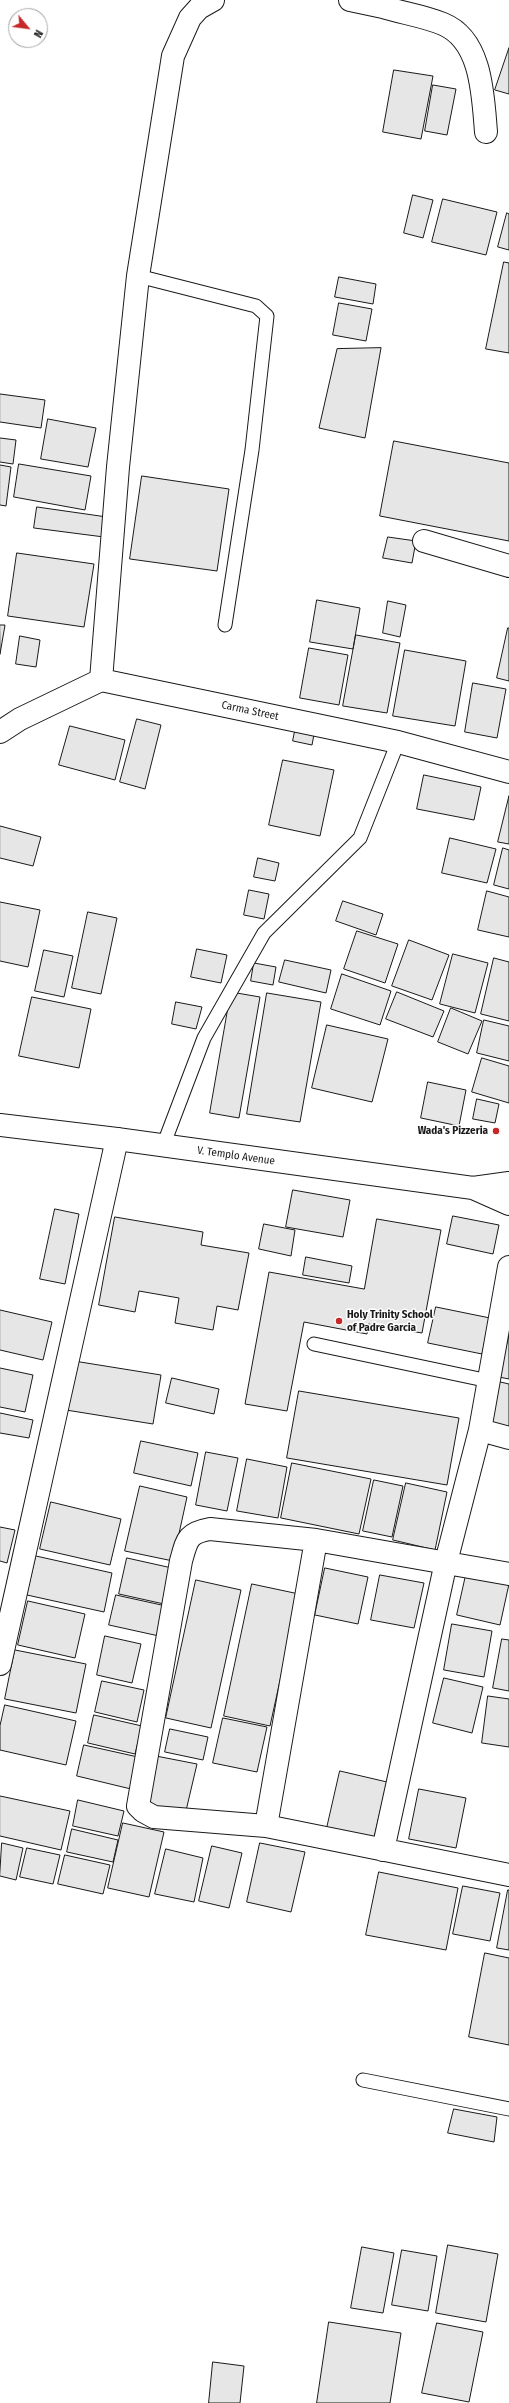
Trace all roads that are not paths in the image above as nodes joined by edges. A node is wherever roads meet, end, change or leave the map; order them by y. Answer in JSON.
{"nodes":[{"id":1,"x":213,"y":0,"type":"edge"},
{"id":2,"x":350,"y":0,"type":"edge"},
{"id":3,"x":384,"y":4,"type":"edge"},
{"id":4,"x":486,"y":132,"type":"dead end"},
{"id":5,"x":138,"y":276,"type":"junction"},
{"id":6,"x":424,"y":541,"type":"dead end"},
{"id":7,"x":509,"y":566,"type":"edge"},
{"id":8,"x":225,"y":625,"type":"dead end"},
{"id":9,"x":101,"y":680,"type":"junction"},
{"id":10,"x":0,"y":732,"type":"edge"},
{"id":11,"x":398,"y":742,"type":"junction"},
{"id":12,"x":509,"y":772,"type":"edge"},
{"id":13,"x":0,"y":1125,"type":"edge"},
{"id":14,"x":117,"y":1139,"type":"junction"},
{"id":15,"x":163,"y":1146,"type":"junction"},
{"id":16,"x":509,"y":1183,"type":"edge"},
{"id":17,"x":473,"y":1188,"type":"junction"},
{"id":18,"x":509,"y":1204,"type":"edge"},
{"id":19,"x":509,"y":1266,"type":"edge"},
{"id":20,"x":314,"y":1344,"type":"dead end"},
{"id":21,"x":489,"y":1381,"type":"junction"},
{"id":22,"x":480,"y":1430,"type":"junction"},
{"id":23,"x":509,"y":1438,"type":"edge"},
{"id":24,"x":316,"y":1540,"type":"junction"},
{"id":25,"x":446,"y":1562,"type":"junction"},
{"id":26,"x":509,"y":1574,"type":"edge"},
{"id":27,"x":0,"y":1664,"type":"edge"},
{"id":28,"x":266,"y":1826,"type":"junction"},
{"id":29,"x":383,"y":1850,"type":"junction"},
{"id":30,"x":509,"y":1875,"type":"edge"},
{"id":31,"x":363,"y":2080,"type":"dead end"},
{"id":32,"x":509,"y":2109,"type":"edge"}],
"edges":[{"from":1,"to":5,"type":"street"},
{"from":2,"to":3,"type":"street"},
{"from":3,"to":4,"type":"street"},
{"from":5,"to":8,"type":"lane"},
{"from":5,"to":9,"type":"street"},
{"from":6,"to":7,"type":"street"},
{"from":9,"to":10,"type":"street"},
{"from":9,"to":11,"type":"street","name":"Carma Street"},
{"from":11,"to":12,"type":"street","name":"Carma Street"},
{"from":11,"to":15,"type":"lane"},
{"from":13,"to":14,"type":"street","name":"V. Templo Avenue"},
{"from":14,"to":15,"type":"street","name":"V. Templo Avenue"},
{"from":14,"to":27,"type":"street"},
{"from":15,"to":17,"type":"street","name":"V. Templo Avenue"},
{"from":16,"to":17,"type":"street","name":"V. Templo Avenue"},
{"from":17,"to":18,"type":"street","name":"V. Templo Avenue"},
{"from":19,"to":21,"type":"street"},
{"from":20,"to":21,"type":"lane"},
{"from":21,"to":22,"type":"street"},
{"from":22,"to":23,"type":"street"},
{"from":22,"to":25,"type":"street"},
{"from":24,"to":25,"type":"street"},
{"from":24,"to":28,"type":"street"},
{"from":24,"to":28,"type":"street"},
{"from":25,"to":26,"type":"street"},
{"from":25,"to":29,"type":"street"},
{"from":28,"to":29,"type":"street"},
{"from":29,"to":30,"type":"street"},
{"from":31,"to":32,"type":"lane"}]}
